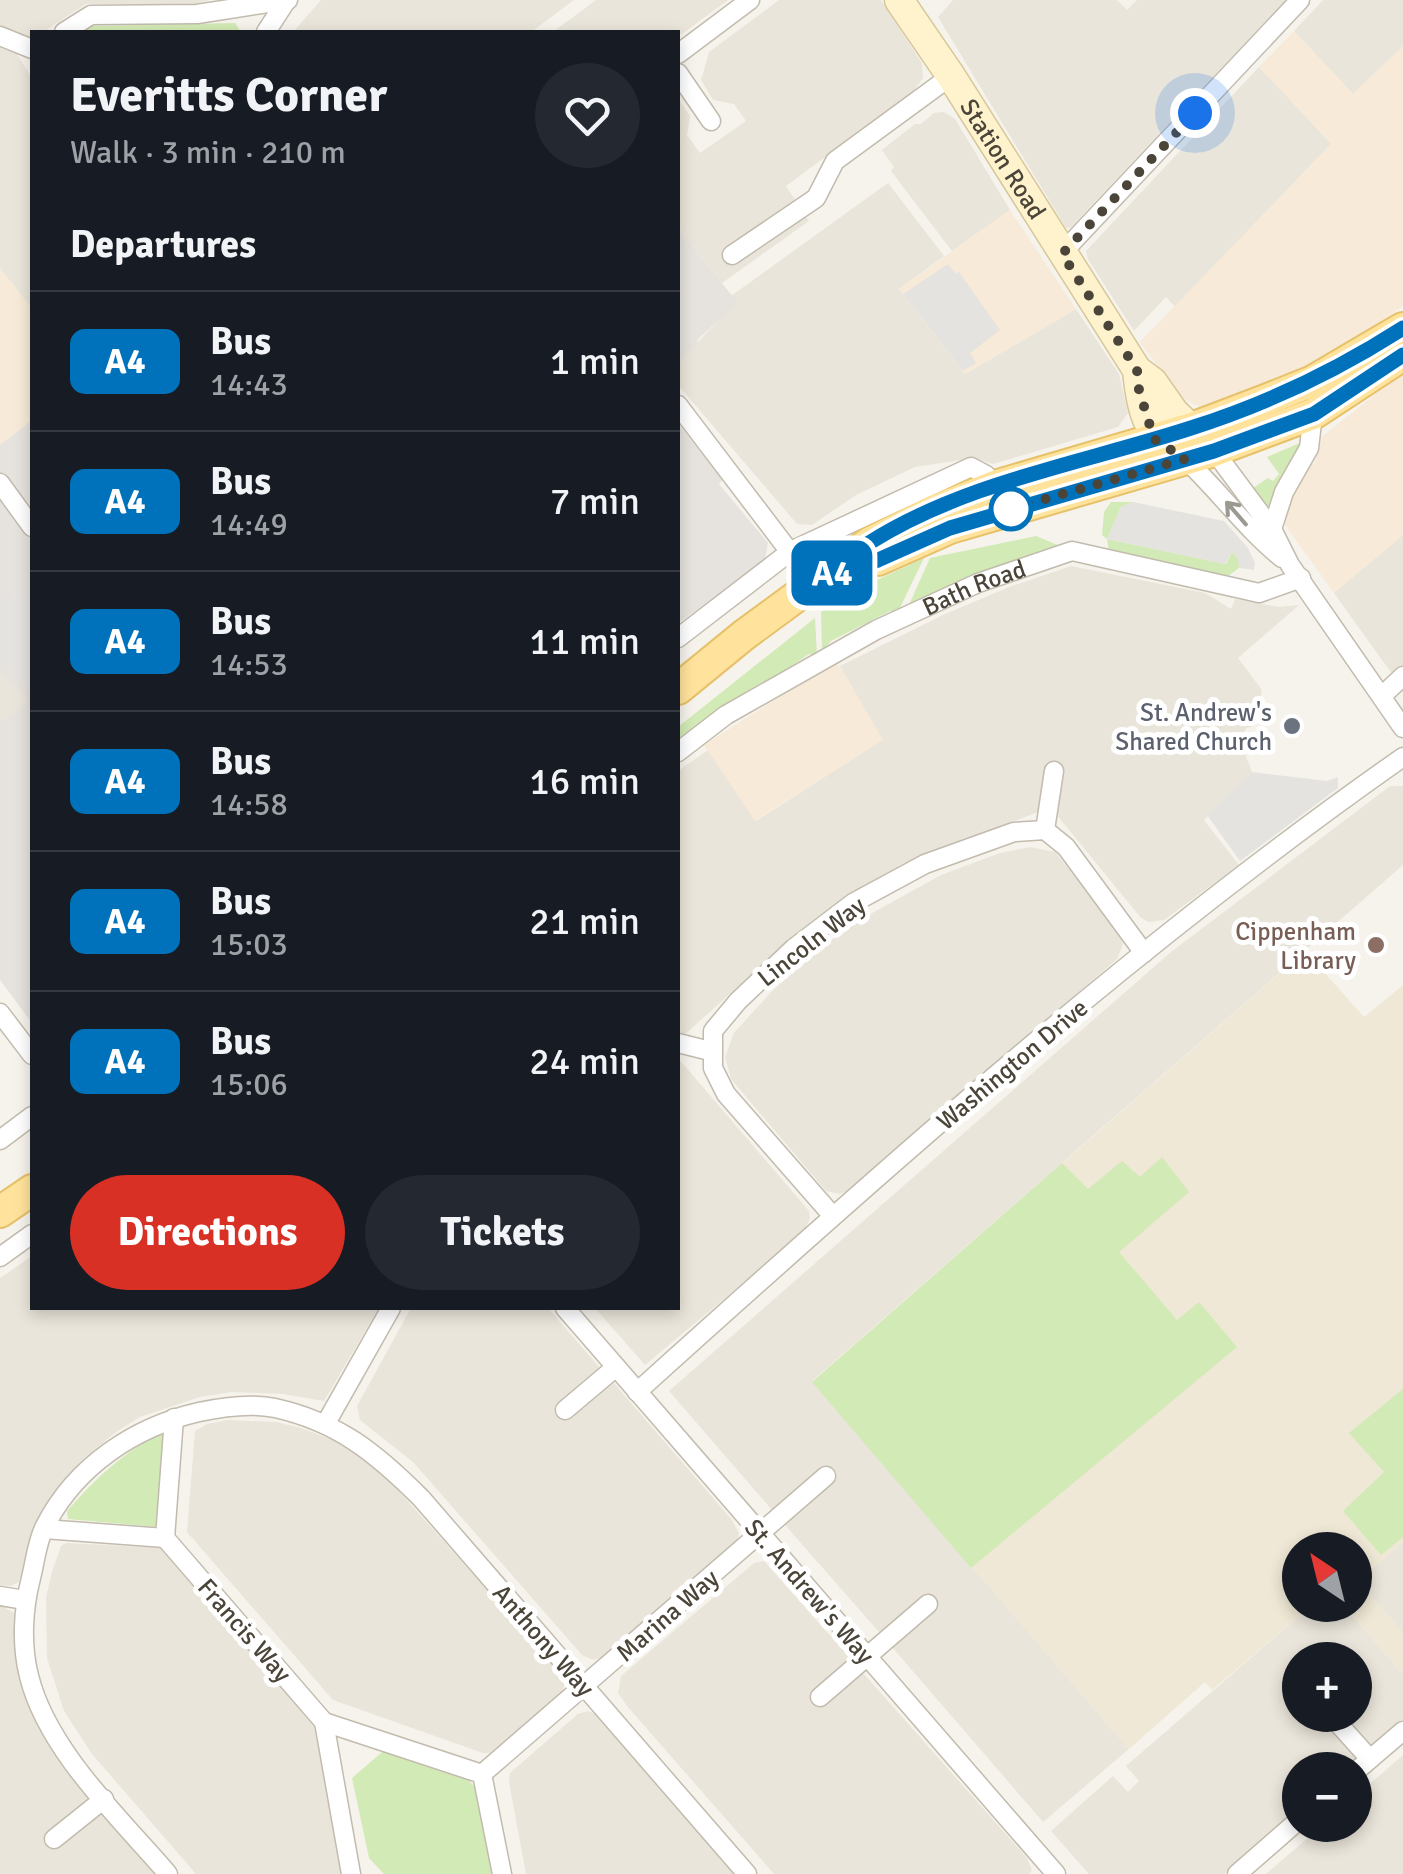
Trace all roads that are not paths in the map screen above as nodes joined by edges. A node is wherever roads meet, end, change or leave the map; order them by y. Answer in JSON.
{"nodes":[{"id":1,"x":750,"y":0,"type":"edge"},
{"id":2,"x":1300,"y":0,"type":"edge"},
{"id":3,"x":287,"y":1,"type":"edge"},
{"id":4,"x":909,"y":3,"type":"edge"},
{"id":5,"x":67,"y":30,"type":"edge"},
{"id":6,"x":267,"y":30,"type":"edge"},
{"id":7,"x":0,"y":36,"type":"edge"},
{"id":8,"x":30,"y":48,"type":"edge"},
{"id":9,"x":680,"y":52,"type":"edge"},
{"id":10,"x":680,"y":76,"type":"edge"},
{"id":11,"x":951,"y":76,"type":"junction"},
{"id":12,"x":711,"y":121,"type":"dead end"},
{"id":13,"x":1062,"y":254,"type":"junction"},
{"id":14,"x":732,"y":255,"type":"dead end"},
{"id":15,"x":1403,"y":328,"type":"edge"},
{"id":16,"x":1403,"y":355,"type":"edge"},
{"id":17,"x":1137,"y":370,"type":"junction"},
{"id":18,"x":680,"y":408,"type":"edge"},
{"id":19,"x":1314,"y":414,"type":"junction"},
{"id":20,"x":1192,"y":428,"type":"junction"},
{"id":21,"x":1154,"y":439,"type":"junction"},
{"id":22,"x":1200,"y":455,"type":"junction"},
{"id":23,"x":0,"y":483,"type":"edge"},
{"id":24,"x":994,"y":486,"type":"junction"},
{"id":25,"x":30,"y":524,"type":"edge"},
{"id":26,"x":1272,"y":529,"type":"junction"},
{"id":27,"x":792,"y":551,"type":"junction"},
{"id":28,"x":1296,"y":572,"type":"junction"},
{"id":29,"x":821,"y":580,"type":"junction"},
{"id":30,"x":680,"y":636,"type":"edge"},
{"id":31,"x":1403,"y":676,"type":"edge"},
{"id":32,"x":680,"y":687,"type":"edge"},
{"id":33,"x":1382,"y":696,"type":"junction"},
{"id":34,"x":1403,"y":728,"type":"edge"},
{"id":35,"x":680,"y":750,"type":"edge"},
{"id":36,"x":1403,"y":757,"type":"edge"},
{"id":37,"x":1054,"y":770,"type":"dead end"},
{"id":38,"x":1045,"y":830,"type":"junction"},
{"id":39,"x":1144,"y":953,"type":"junction"},
{"id":40,"x":0,"y":1013,"type":"edge"},
{"id":41,"x":680,"y":1044,"type":"edge"},
{"id":42,"x":710,"y":1051,"type":"junction"},
{"id":43,"x":30,"y":1052,"type":"edge"},
{"id":44,"x":30,"y":1118,"type":"edge"},
{"id":45,"x":0,"y":1140,"type":"edge"},
{"id":46,"x":30,"y":1191,"type":"edge"},
{"id":47,"x":0,"y":1212,"type":"edge"},
{"id":48,"x":832,"y":1216,"type":"junction"},
{"id":49,"x":30,"y":1235,"type":"edge"},
{"id":50,"x":0,"y":1257,"type":"edge"},
{"id":51,"x":390,"y":1310,"type":"edge"},
{"id":52,"x":567,"y":1310,"type":"edge"},
{"id":53,"x":616,"y":1367,"type":"junction"},
{"id":54,"x":637,"y":1392,"type":"junction"},
{"id":55,"x":565,"y":1410,"type":"dead end"},
{"id":56,"x":174,"y":1418,"type":"junction"},
{"id":57,"x":326,"y":1423,"type":"junction"},
{"id":58,"x":826,"y":1476,"type":"dead end"},
{"id":59,"x":44,"y":1528,"type":"junction"},
{"id":60,"x":761,"y":1534,"type":"junction"},
{"id":61,"x":165,"y":1538,"type":"junction"},
{"id":62,"x":0,"y":1596,"type":"edge"},
{"id":63,"x":25,"y":1600,"type":"junction"},
{"id":64,"x":928,"y":1604,"type":"dead end"},
{"id":65,"x":869,"y":1658,"type":"junction"},
{"id":66,"x":584,"y":1687,"type":"junction"},
{"id":67,"x":820,"y":1697,"type":"dead end"},
{"id":68,"x":324,"y":1722,"type":"junction"},
{"id":69,"x":1403,"y":1730,"type":"edge"},
{"id":70,"x":1372,"y":1756,"type":"edge"},
{"id":71,"x":482,"y":1774,"type":"junction"},
{"id":72,"x":104,"y":1798,"type":"junction"},
{"id":73,"x":1282,"y":1835,"type":"edge"},
{"id":74,"x":54,"y":1839,"type":"dead end"},
{"id":75,"x":168,"y":1874,"type":"edge"},
{"id":76,"x":351,"y":1874,"type":"edge"},
{"id":77,"x":502,"y":1874,"type":"edge"},
{"id":78,"x":747,"y":1874,"type":"edge"},
{"id":79,"x":1056,"y":1874,"type":"edge"},
{"id":80,"x":1237,"y":1874,"type":"edge"}],
"edges":[{"from":1,"to":9,"type":"street"},
{"from":2,"to":13,"type":"street"},
{"from":3,"to":5,"type":"street"},
{"from":3,"to":6,"type":"street"},
{"from":4,"to":11,"type":"street","name":"Station Road"},
{"from":7,"to":8,"type":"street"},
{"from":10,"to":12,"type":"street"},
{"from":11,"to":13,"type":"street","name":"Station Road"},
{"from":11,"to":14,"type":"street"},
{"from":13,"to":17,"type":"street","name":"Station Road"},
{"from":15,"to":20,"type":"main road"},
{"from":16,"to":19,"type":"main road"},
{"from":17,"to":20,"type":"street","name":"Station Road"},
{"from":17,"to":21,"type":"street","name":"Station Road"},
{"from":18,"to":27,"type":"street"},
{"from":19,"to":22,"type":"main road"},
{"from":19,"to":26,"type":"street"},
{"from":20,"to":21,"type":"main road"},
{"from":20,"to":22,"type":"street","name":"Station Road"},
{"from":21,"to":22,"type":"street"},
{"from":21,"to":24,"type":"main road"},
{"from":22,"to":26,"type":"street"},
{"from":28,"to":22,"type":"street","one_way":true},
{"from":22,"to":29,"type":"main road"},
{"from":23,"to":25,"type":"street"},
{"from":24,"to":27,"type":"street"},
{"from":24,"to":29,"type":"main road"},
{"from":26,"to":28,"type":"street"},
{"from":27,"to":29,"type":"street"},
{"from":27,"to":30,"type":"street"},
{"from":28,"to":33,"type":"street"},
{"from":28,"to":35,"type":"street","name":"Bath Road"},
{"from":29,"to":32,"type":"main road"},
{"from":31,"to":33,"type":"street"},
{"from":33,"to":34,"type":"street"},
{"from":36,"to":39,"type":"street","name":"Washington Drive"},
{"from":37,"to":38,"type":"street"},
{"from":38,"to":39,"type":"street"},
{"from":38,"to":42,"type":"street","name":"Lincoln Way"},
{"from":39,"to":48,"type":"street","name":"Washington Drive"},
{"from":40,"to":43,"type":"street"},
{"from":41,"to":42,"type":"street"},
{"from":42,"to":48,"type":"street"},
{"from":44,"to":45,"type":"street"},
{"from":46,"to":47,"type":"main road"},
{"from":48,"to":54,"type":"street","name":"Washington Drive"},
{"from":49,"to":50,"type":"street"},
{"from":51,"to":57,"type":"street"},
{"from":52,"to":53,"type":"street","name":"St. Andrew's Way"},
{"from":53,"to":54,"type":"street","name":"St. Andrew's Way"},
{"from":53,"to":55,"type":"street"},
{"from":54,"to":60,"type":"street","name":"St. Andrew's Way"},
{"from":56,"to":57,"type":"street","name":"Anthony Way"},
{"from":56,"to":59,"type":"street","name":"Anthony Way"},
{"from":56,"to":61,"type":"street"},
{"from":57,"to":66,"type":"street","name":"Anthony Way"},
{"from":58,"to":60,"type":"street","name":"Marina Way"},
{"from":59,"to":61,"type":"street"},
{"from":59,"to":63,"type":"street","name":"Anthony Way"},
{"from":60,"to":65,"type":"street","name":"St. Andrew's Way"},
{"from":60,"to":66,"type":"street","name":"Marina Way"},
{"from":61,"to":68,"type":"street","name":"Francis Way"},
{"from":62,"to":63,"type":"street"},
{"from":63,"to":72,"type":"street","name":"Anthony Way"},
{"from":64,"to":65,"type":"street"},
{"from":65,"to":67,"type":"street"},
{"from":65,"to":79,"type":"street","name":"St. Andrew's Way"},
{"from":66,"to":71,"type":"street","name":"Marina Way"},
{"from":66,"to":78,"type":"street","name":"Anthony Way"},
{"from":68,"to":71,"type":"street"},
{"from":68,"to":76,"type":"street"},
{"from":69,"to":70,"type":"street"},
{"from":71,"to":77,"type":"street"},
{"from":72,"to":74,"type":"street"},
{"from":72,"to":75,"type":"street","name":"Anthony Way"},
{"from":73,"to":80,"type":"street"}]}
